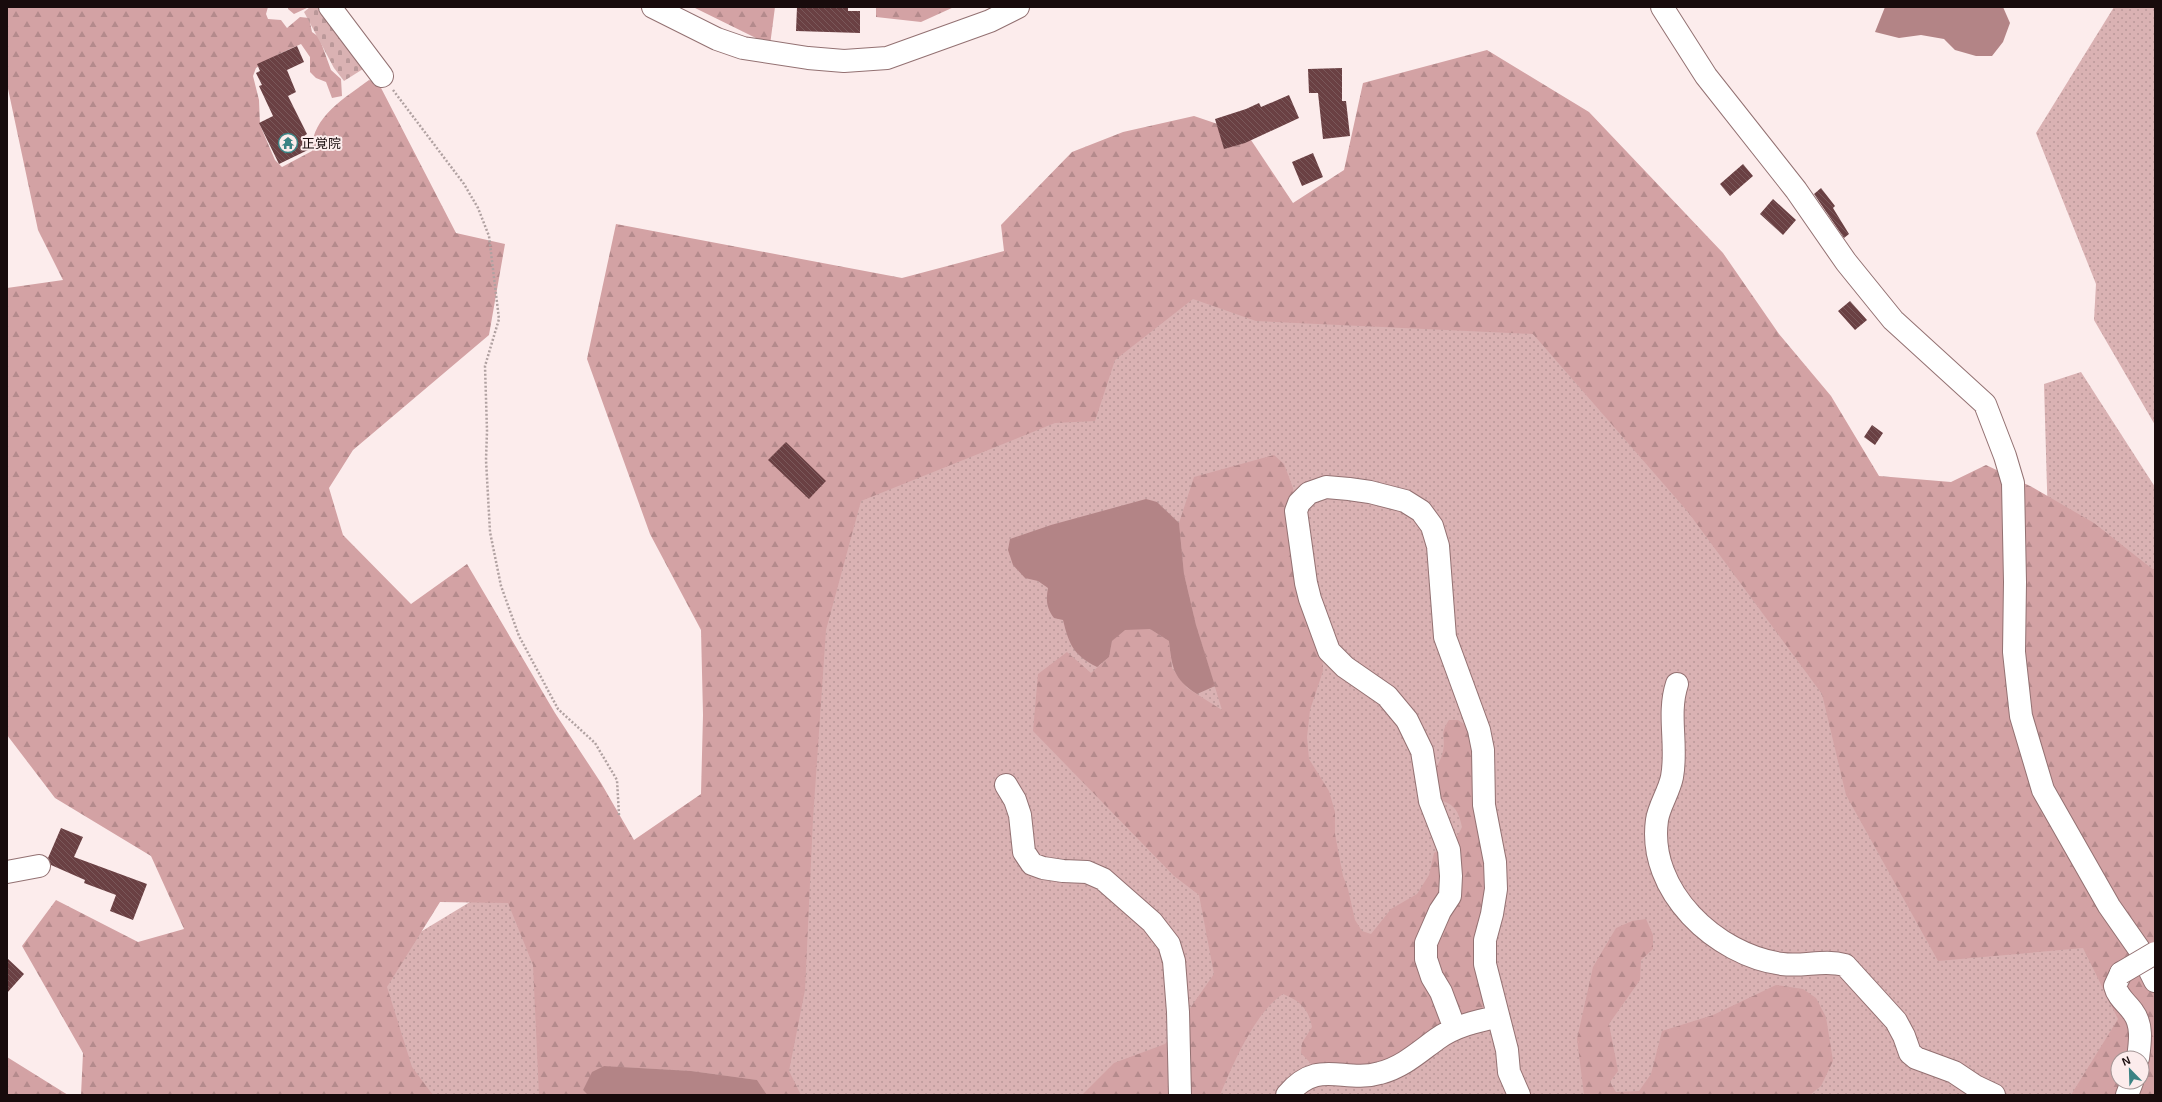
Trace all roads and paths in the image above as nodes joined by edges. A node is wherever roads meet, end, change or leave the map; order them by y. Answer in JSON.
{"nodes":[{"id":1,"x":330,"y":7,"type":"edge"},
{"id":2,"x":653,"y":7,"type":"edge"},
{"id":3,"x":1018,"y":7,"type":"edge"},
{"id":4,"x":1662,"y":7,"type":"edge"},
{"id":5,"x":382,"y":76,"type":"joint"},
{"id":6,"x":1678,"y":684,"type":"dead end"},
{"id":7,"x":1006,"y":785,"type":"dead end"},
{"id":8,"x":619,"y":815,"type":"dead end"},
{"id":9,"x":39,"y":866,"type":"dead end"},
{"id":10,"x":7,"y":872,"type":"edge"},
{"id":11,"x":2155,"y":953,"type":"edge"},
{"id":12,"x":2155,"y":981,"type":"edge"},
{"id":13,"x":1497,"y":1017,"type":"junction"},
{"id":14,"x":1455,"y":1029,"type":"junction"},
{"id":15,"x":2138,"y":1050,"type":"edge"},
{"id":16,"x":1180,"y":1095,"type":"edge"},
{"id":17,"x":1288,"y":1095,"type":"edge"},
{"id":18,"x":1519,"y":1095,"type":"edge"},
{"id":19,"x":1994,"y":1095,"type":"edge"}],
"edges":[{"from":1,"to":5,"type":"street"},
{"from":2,"to":3,"type":"street"},
{"from":4,"to":12,"type":"street"},
{"from":5,"to":8,"type":"path"},
{"from":6,"to":19,"type":"street"},
{"from":7,"to":16,"type":"street"},
{"from":9,"to":10,"type":"street"},
{"from":11,"to":15,"type":"street","bridge":true},
{"from":13,"to":14,"type":"street"},
{"from":13,"to":14,"type":"street"},
{"from":13,"to":18,"type":"street"},
{"from":14,"to":17,"type":"street"}]}
